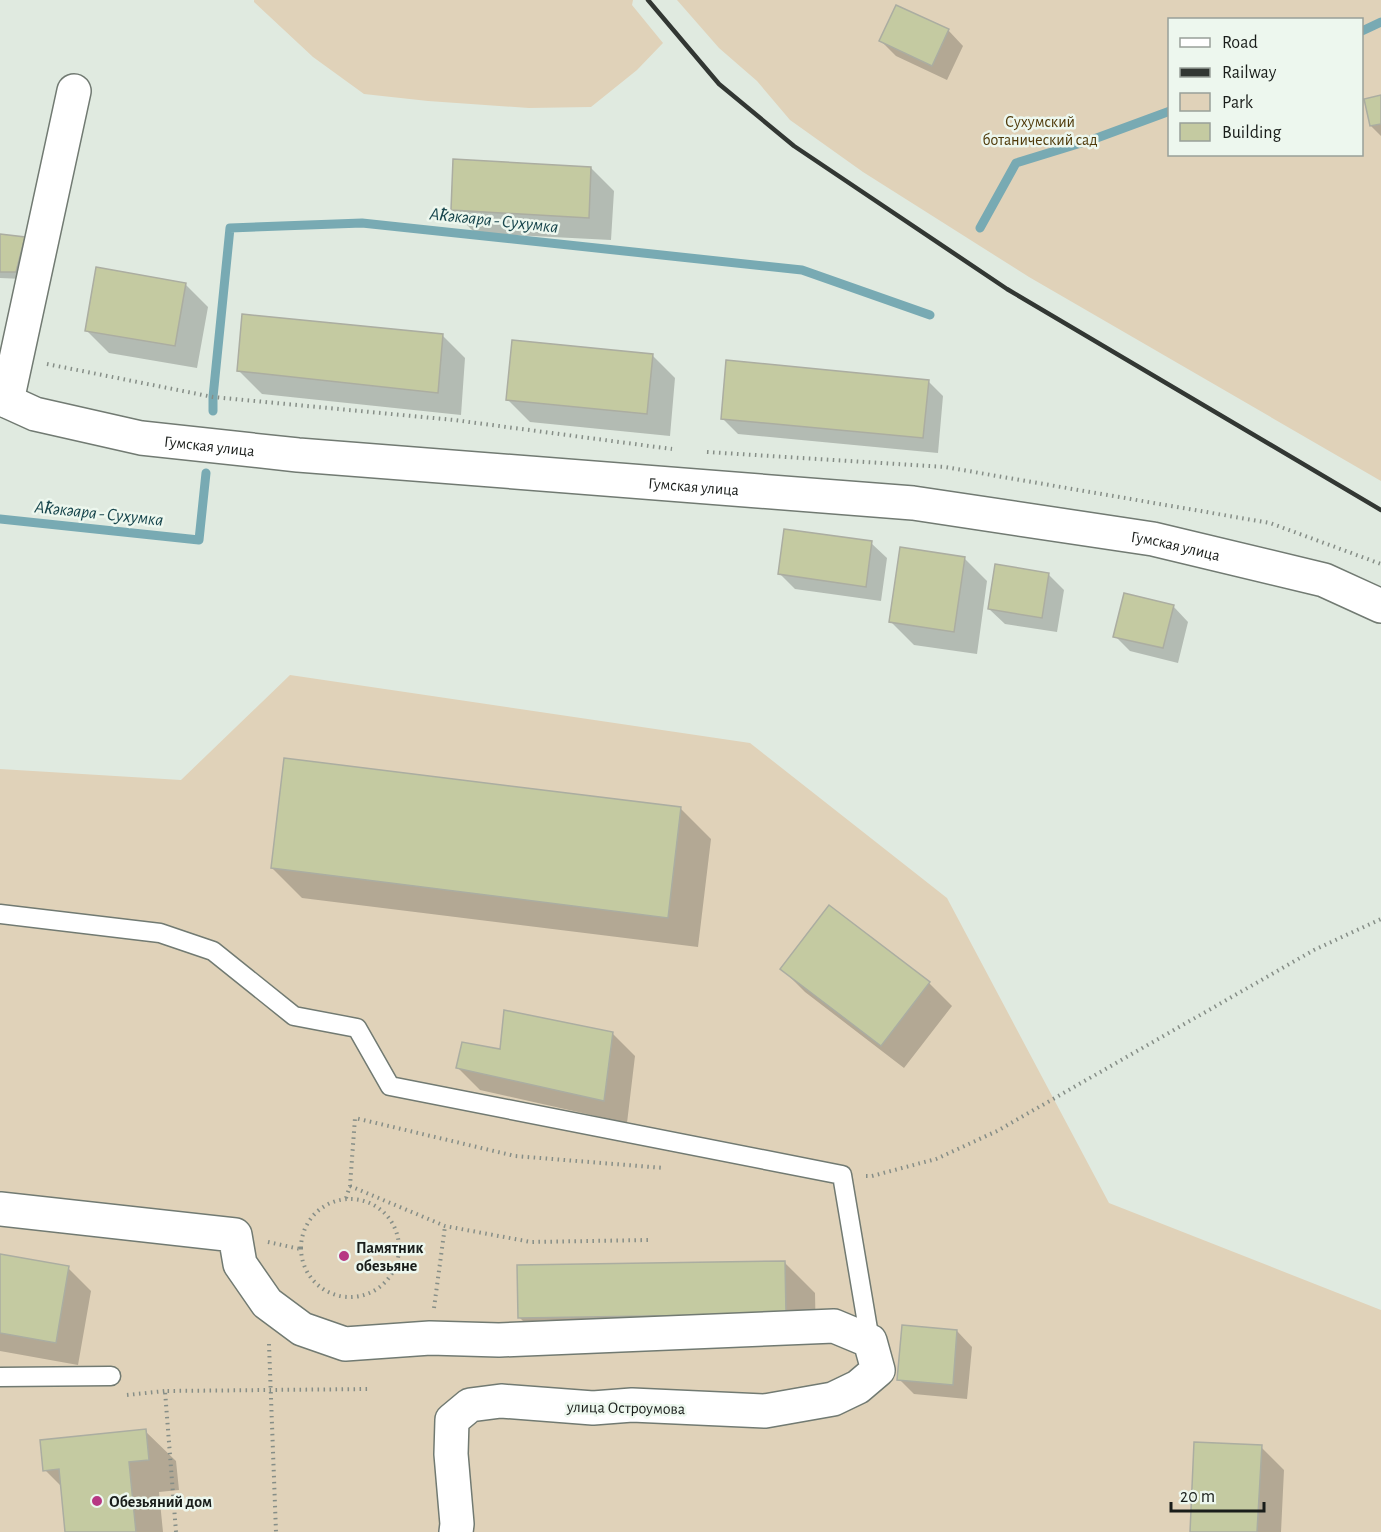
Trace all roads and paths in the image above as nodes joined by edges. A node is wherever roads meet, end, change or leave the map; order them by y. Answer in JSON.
{"nodes":[{"id":1,"x":74,"y":91,"type":"dead end"},
{"id":2,"x":16,"y":358,"type":"junction"},
{"id":3,"x":3,"y":400,"type":"edge"},
{"id":4,"x":677,"y":450,"type":"dead end"},
{"id":5,"x":700,"y":451,"type":"dead end"},
{"id":6,"x":1381,"y":564,"type":"edge"},
{"id":7,"x":1381,"y":606,"type":"edge"},
{"id":8,"x":0,"y":914,"type":"edge"},
{"id":9,"x":1381,"y":919,"type":"edge"},
{"id":10,"x":674,"y":1168,"type":"dead end"},
{"id":11,"x":842,"y":1175,"type":"junction"},
{"id":12,"x":350,"y":1186,"type":"junction"},
{"id":13,"x":346,"y":1198,"type":"junction"},
{"id":14,"x":0,"y":1209,"type":"edge"},
{"id":15,"x":445,"y":1226,"type":"junction"},
{"id":16,"x":648,"y":1240,"type":"dead end"},
{"id":17,"x":267,"y":1303,"type":"junction"},
{"id":18,"x":430,"y":1338,"type":"junction"},
{"id":19,"x":870,"y":1341,"type":"junction"},
{"id":20,"x":111,"y":1376,"type":"dead end"},
{"id":21,"x":0,"y":1377,"type":"edge"},
{"id":22,"x":271,"y":1389,"type":"junction"},
{"id":23,"x":371,"y":1389,"type":"dead end"},
{"id":24,"x":176,"y":1532,"type":"edge"},
{"id":25,"x":276,"y":1532,"type":"edge"},
{"id":26,"x":456,"y":1532,"type":"edge"}],
"edges":[{"from":1,"to":2,"type":"street"},
{"from":2,"to":3,"type":"street"},
{"from":2,"to":4,"type":"path"},
{"from":3,"to":7,"type":"street","name":"Гумская улица"},
{"from":5,"to":6,"type":"path"},
{"from":8,"to":11,"type":"lane"},
{"from":9,"to":11,"type":"path"},
{"from":10,"to":12,"type":"path"},
{"from":11,"to":19,"type":"lane"},
{"from":12,"to":13,"type":"path"},
{"from":12,"to":15,"type":"path"},
{"from":13,"to":13,"type":"path"},
{"from":14,"to":17,"type":"street"},
{"from":15,"to":16,"type":"path"},
{"from":15,"to":18,"type":"path"},
{"from":17,"to":18,"type":"street"},
{"from":17,"to":22,"type":"path"},
{"from":18,"to":19,"type":"street"},
{"from":19,"to":26,"type":"street","name":"улица Остроумова"},
{"from":20,"to":21,"type":"lane"},
{"from":22,"to":23,"type":"path"},
{"from":22,"to":24,"type":"path"},
{"from":22,"to":25,"type":"path"}]}
